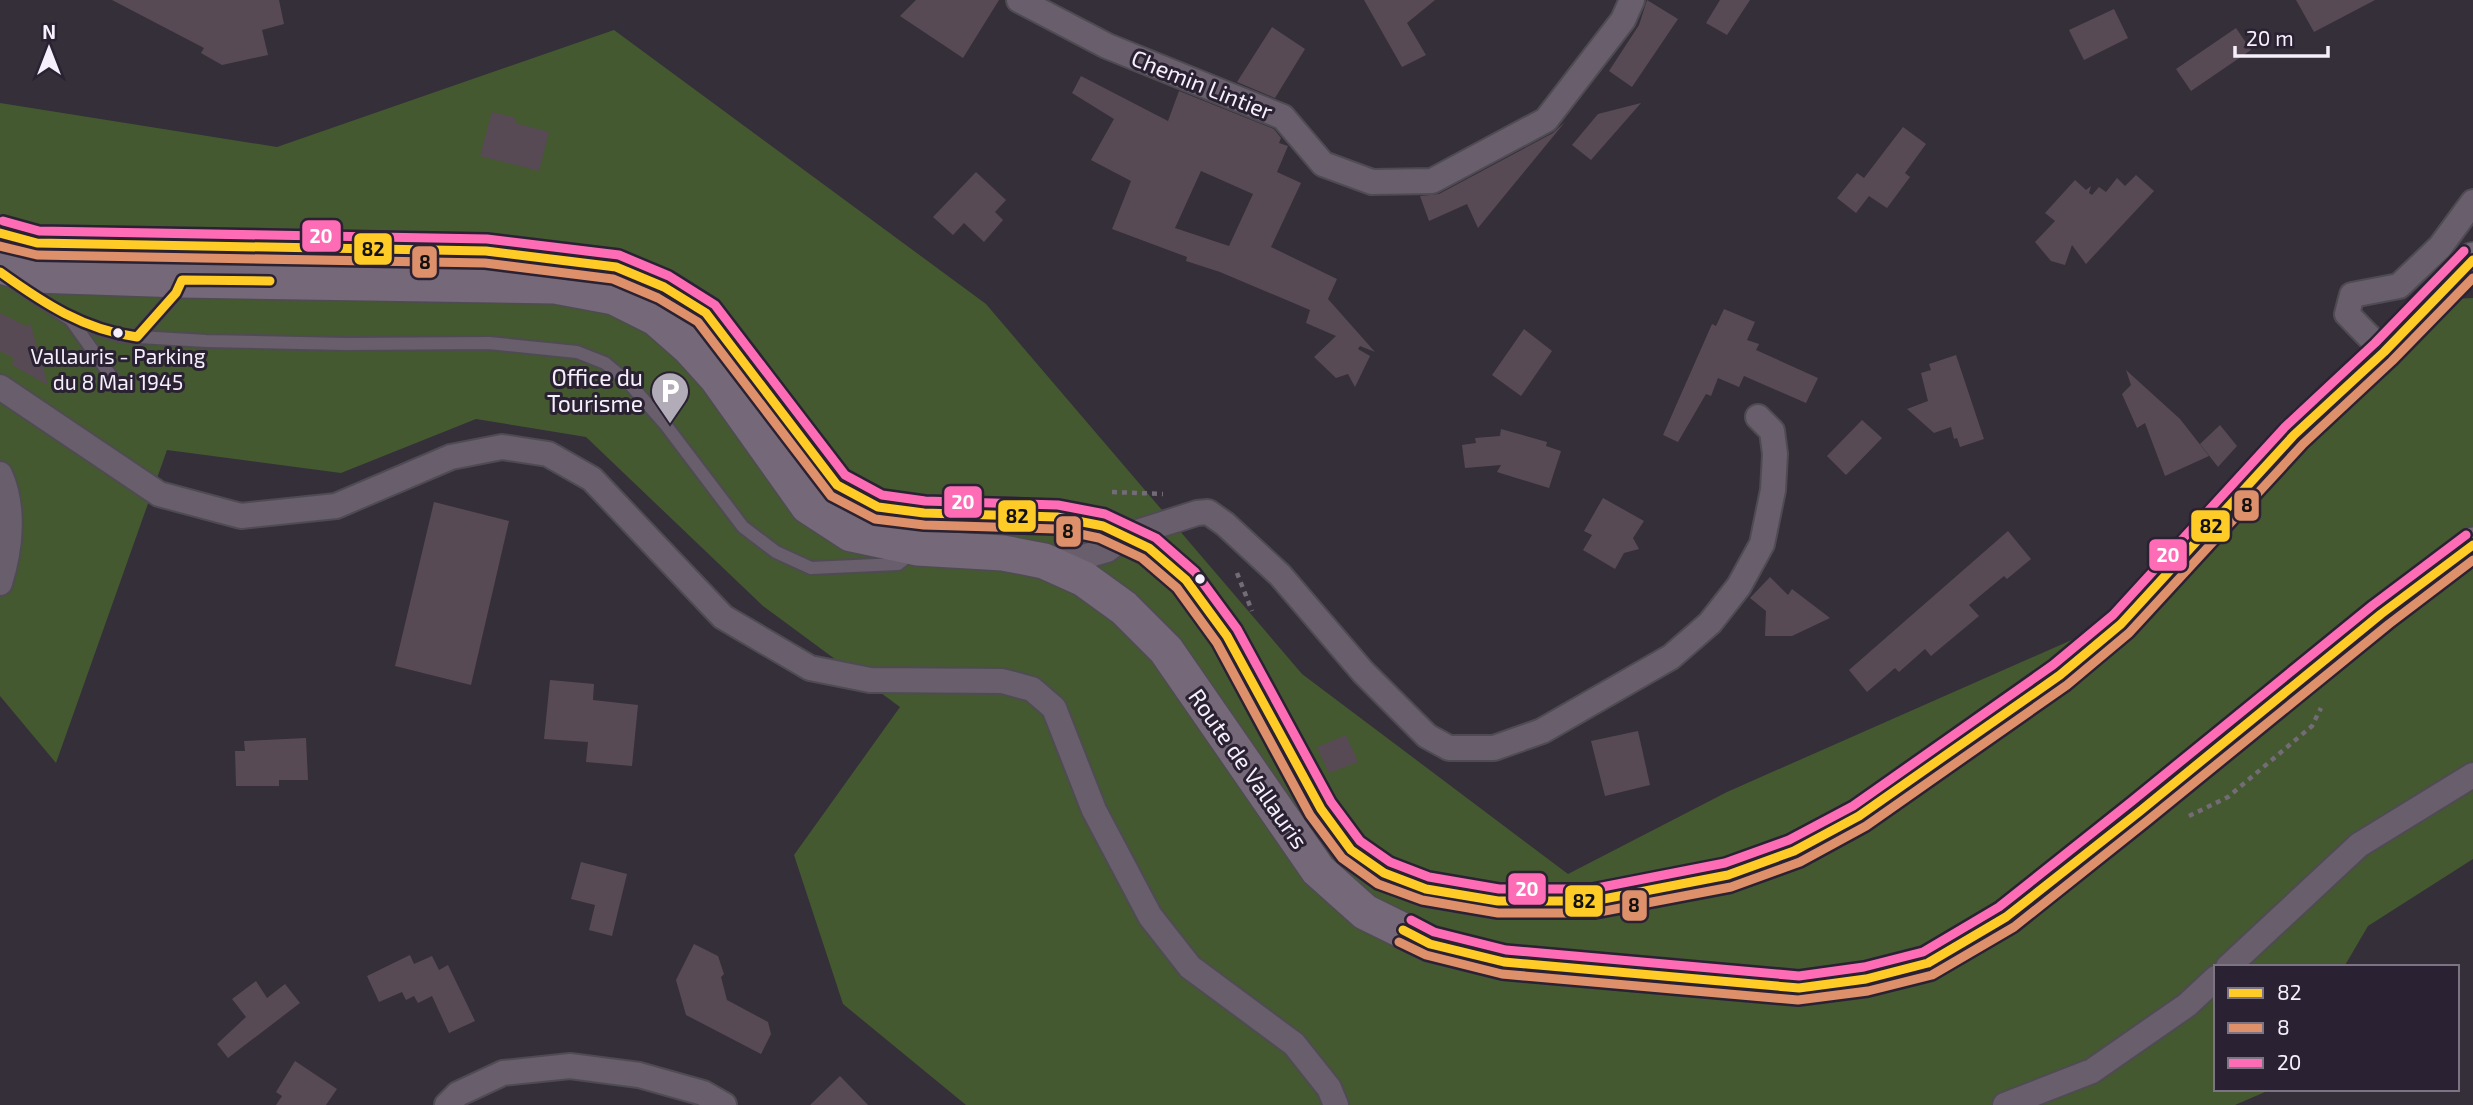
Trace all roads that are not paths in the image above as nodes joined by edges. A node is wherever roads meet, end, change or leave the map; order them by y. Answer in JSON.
{"nodes":[{"id":1,"x":1019,"y":0,"type":"edge"},
{"id":2,"x":1632,"y":0,"type":"edge"},
{"id":3,"x":2473,"y":202,"type":"edge"},
{"id":4,"x":0,"y":233,"type":"edge"},
{"id":5,"x":2473,"y":260,"type":"edge"},
{"id":6,"x":0,"y":266,"type":"edge"},
{"id":7,"x":0,"y":272,"type":"edge"},
{"id":8,"x":182,"y":280,"type":"junction"},
{"id":9,"x":71,"y":320,"type":"junction"},
{"id":10,"x":137,"y":337,"type":"junction"},
{"id":11,"x":2384,"y":352,"type":"junction"},
{"id":12,"x":117,"y":383,"type":"dead end"},
{"id":13,"x":0,"y":387,"type":"edge"},
{"id":14,"x":1758,"y":417,"type":"dead end"},
{"id":15,"x":0,"y":474,"type":"edge"},
{"id":16,"x":1125,"y":536,"type":"junction"},
{"id":17,"x":2473,"y":545,"type":"edge"},
{"id":18,"x":917,"y":548,"type":"junction"},
{"id":19,"x":1044,"y":561,"type":"junction"},
{"id":20,"x":0,"y":583,"type":"edge"},
{"id":21,"x":2473,"y":775,"type":"edge"},
{"id":22,"x":2230,"y":965,"type":"edge"},
{"id":23,"x":2214,"y":980,"type":"edge"},
{"id":24,"x":447,"y":1105,"type":"edge"},
{"id":25,"x":724,"y":1105,"type":"edge"},
{"id":26,"x":1336,"y":1105,"type":"edge"},
{"id":27,"x":2005,"y":1105,"type":"edge"}],
"edges":[{"from":1,"to":2,"type":"street","name":"Chemin Lintier"},
{"from":3,"to":11,"type":"street"},
{"from":4,"to":16,"type":"main road","name":"Route de Vallauris"},
{"from":5,"to":11,"type":"main road","name":"Route de Vallauris"},
{"from":6,"to":8,"type":"main road","name":"Route de Vallauris"},
{"from":7,"to":9,"type":"lane"},
{"from":8,"to":10,"type":"lane"},
{"from":8,"to":18,"type":"main road","name":"Route de Vallauris"},
{"from":9,"to":10,"type":"lane"},
{"from":9,"to":12,"type":"lane"},
{"from":10,"to":18,"type":"lane"},
{"from":11,"to":16,"type":"main road","name":"Route de Vallauris"},
{"from":13,"to":26,"type":"street"},
{"from":14,"to":16,"type":"street"},
{"from":15,"to":20,"type":"street"},
{"from":16,"to":19,"type":"street"},
{"from":17,"to":19,"type":"main road","name":"Route de Vallauris"},
{"from":18,"to":19,"type":"main road","name":"Route de Vallauris"},
{"from":21,"to":22,"type":"street"},
{"from":23,"to":27,"type":"street"},
{"from":24,"to":25,"type":"street"}]}
